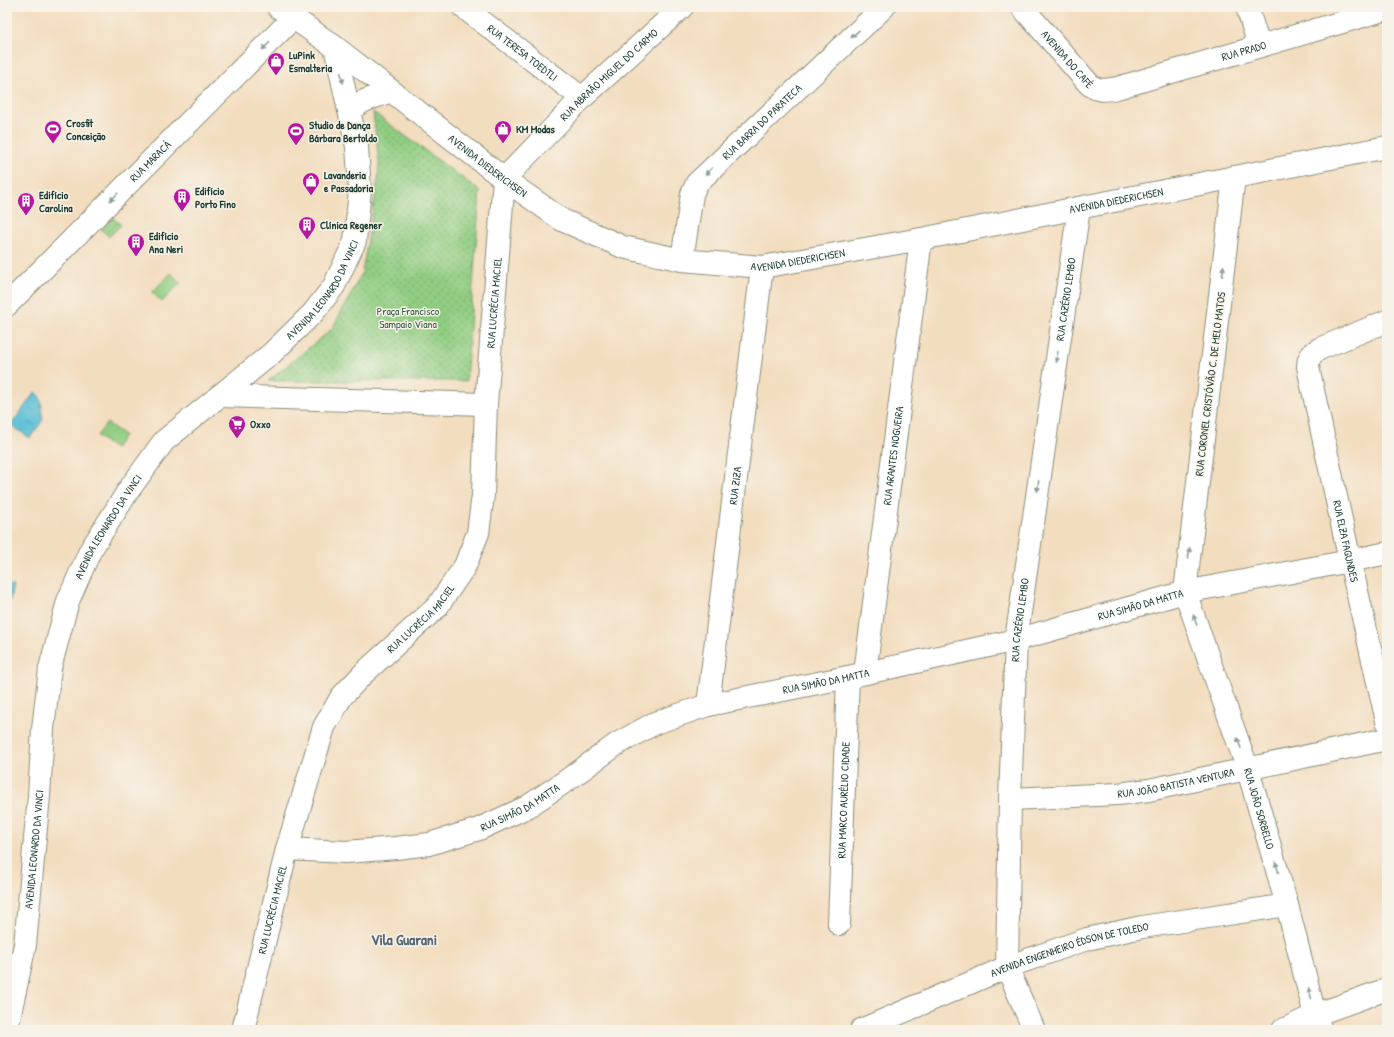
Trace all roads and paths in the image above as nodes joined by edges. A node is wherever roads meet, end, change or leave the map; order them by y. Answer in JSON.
{"nodes":[{"id":1,"x":463,"y":7,"type":"edge"},
{"id":2,"x":682,"y":7,"type":"edge"},
{"id":3,"x":884,"y":7,"type":"edge"},
{"id":4,"x":1247,"y":7,"type":"edge"},
{"id":5,"x":1387,"y":9,"type":"edge"},
{"id":6,"x":1030,"y":10,"type":"edge"},
{"id":7,"x":286,"y":13,"type":"edge"},
{"id":8,"x":1259,"y":46,"type":"junction"},
{"id":9,"x":335,"y":47,"type":"junction"},
{"id":10,"x":1100,"y":90,"type":"joint"},
{"id":11,"x":391,"y":91,"type":"junction"},
{"id":12,"x":582,"y":98,"type":"junction"},
{"id":13,"x":349,"y":110,"type":"junction"},
{"id":14,"x":1387,"y":147,"type":"edge"},
{"id":15,"x":1234,"y":177,"type":"junction"},
{"id":16,"x":504,"y":179,"type":"junction"},
{"id":17,"x":1079,"y":208,"type":"junction"},
{"id":18,"x":921,"y":239,"type":"junction"},
{"id":19,"x":682,"y":260,"type":"junction"},
{"id":20,"x":762,"y":267,"type":"junction"},
{"id":21,"x":7,"y":305,"type":"edge"},
{"id":22,"x":1387,"y":321,"type":"edge"},
{"id":23,"x":219,"y":396,"type":"junction"},
{"id":24,"x":486,"y":404,"type":"junction"},
{"id":25,"x":1387,"y":552,"type":"edge"},
{"id":26,"x":1350,"y":561,"type":"junction"},
{"id":27,"x":1185,"y":592,"type":"junction"},
{"id":28,"x":1016,"y":640,"type":"junction"},
{"id":29,"x":856,"y":675,"type":"junction"},
{"id":30,"x":708,"y":705,"type":"junction"},
{"id":31,"x":1387,"y":721,"type":"edge"},
{"id":32,"x":1387,"y":739,"type":"edge"},
{"id":33,"x":1248,"y":770,"type":"junction"},
{"id":34,"x":1010,"y":799,"type":"junction"},
{"id":35,"x":287,"y":849,"type":"junction"},
{"id":36,"x":1288,"y":905,"type":"junction"},
{"id":37,"x":839,"y":924,"type":"dead end"},
{"id":38,"x":1007,"y":967,"type":"junction"},
{"id":39,"x":1387,"y":989,"type":"edge"},
{"id":40,"x":1318,"y":1022,"type":"edge"},
{"id":41,"x":7,"y":1027,"type":"edge"},
{"id":42,"x":243,"y":1030,"type":"edge"},
{"id":43,"x":861,"y":1030,"type":"edge"},
{"id":44,"x":1034,"y":1030,"type":"edge"},
{"id":45,"x":1284,"y":1030,"type":"edge"}],
"edges":[{"from":1,"to":12,"type":"street","name":"RUA TERESA TOEDTLI"},
{"from":2,"to":12,"type":"street","name":"RUA ABRAÃO MIGUEL DO CARMO"},
{"from":3,"to":19,"type":"street","name":"RUA BARRA DO PARATECA","one_way":true},
{"from":4,"to":8,"type":"street"},
{"from":5,"to":8,"type":"street","name":"RUA PRADO"},
{"from":6,"to":10,"type":"street","name":"AVENIDA DO CAFÉ"},
{"from":7,"to":9,"type":"street","name":"AVENIDA DIEDERICHSEN"},
{"from":7,"to":21,"type":"street","name":"RUA MARACÁ","one_way":true},
{"from":8,"to":10,"type":"street","name":"RUA PRADO"},
{"from":9,"to":11,"type":"street","name":"AVENIDA DIEDERICHSEN"},
{"from":9,"to":13,"type":"street","name":"AVENIDA LEONARDO DA VINCI","one_way":true},
{"from":11,"to":13,"type":"street"},
{"from":11,"to":16,"type":"street","name":"AVENIDA DIEDERICHSEN"},
{"from":12,"to":16,"type":"street","name":"RUA ABRAÃO MIGUEL DO CARMO"},
{"from":13,"to":23,"type":"street","name":"AVENIDA LEONARDO DA VINCI"},
{"from":14,"to":15,"type":"street","name":"AVENIDA DIEDERICHSEN"},
{"from":15,"to":17,"type":"street","name":"AVENIDA DIEDERICHSEN"},
{"from":27,"to":15,"type":"street","name":"RUA CORONEL CRISTÓVÃO C. DE MELO MATOS","one_way":true},
{"from":16,"to":19,"type":"street","name":"AVENIDA DIEDERICHSEN"},
{"from":16,"to":24,"type":"street","name":"RUA LUCRÉCIA MACIEL"},
{"from":17,"to":18,"type":"street","name":"AVENIDA DIEDERICHSEN"},
{"from":17,"to":28,"type":"street","name":"RUA CAZÉRIO LEMBO","one_way":true},
{"from":18,"to":20,"type":"street","name":"AVENIDA DIEDERICHSEN"},
{"from":18,"to":29,"type":"street","name":"RUA ARANTES NOGUEIRA"},
{"from":19,"to":20,"type":"street","name":"AVENIDA DIEDERICHSEN"},
{"from":20,"to":30,"type":"street","name":"RUA ZIZA"},
{"from":22,"to":26,"type":"street","name":"RUA ELZA FAGUNDES"},
{"from":23,"to":24,"type":"street"},
{"from":23,"to":41,"type":"street","name":"AVENIDA LEONARDO DA VINCI"},
{"from":24,"to":35,"type":"street","name":"RUA LUCRÉCIA MACIEL"},
{"from":25,"to":26,"type":"street","name":"RUA SIMÃO DA MATTA"},
{"from":26,"to":27,"type":"street","name":"RUA SIMÃO DA MATTA"},
{"from":26,"to":31,"type":"street","name":"RUA ELZA FAGUNDES"},
{"from":27,"to":28,"type":"street","name":"RUA SIMÃO DA MATTA"},
{"from":33,"to":27,"type":"street","name":"RUA JOÃO SORBELLO","one_way":true},
{"from":28,"to":29,"type":"street","name":"RUA SIMÃO DA MATTA"},
{"from":28,"to":34,"type":"street","name":"RUA CAZÉRIO LEMBO"},
{"from":29,"to":30,"type":"street","name":"RUA SIMÃO DA MATTA"},
{"from":29,"to":37,"type":"street","name":"RUA MARCO AURÉLIO CIDADE"},
{"from":30,"to":35,"type":"street","name":"RUA SIMÃO DA MATTA"},
{"from":32,"to":33,"type":"street","name":"RUA JOÃO BATISTA VENTURA"},
{"from":33,"to":34,"type":"street","name":"RUA JOÃO BATISTA VENTURA"},
{"from":36,"to":33,"type":"street","name":"RUA JOÃO SORBELLO","one_way":true},
{"from":34,"to":38,"type":"street","name":"RUA CAZÉRIO LEMBO"},
{"from":35,"to":42,"type":"street","name":"RUA LUCRÉCIA MACIEL"},
{"from":36,"to":38,"type":"street","name":"AVENIDA ENGENHEIRO ÉDSON DE TOLEDO"},
{"from":40,"to":36,"type":"street","name":"RUA JOÃO SORBELLO","one_way":true},
{"from":38,"to":43,"type":"street","name":"AVENIDA ENGENHEIRO ÉDSON DE TOLEDO"},
{"from":38,"to":44,"type":"street","name":"RUA CAZÉRIO LEMBO"},
{"from":39,"to":40,"type":"street"},
{"from":40,"to":45,"type":"street"}]}
